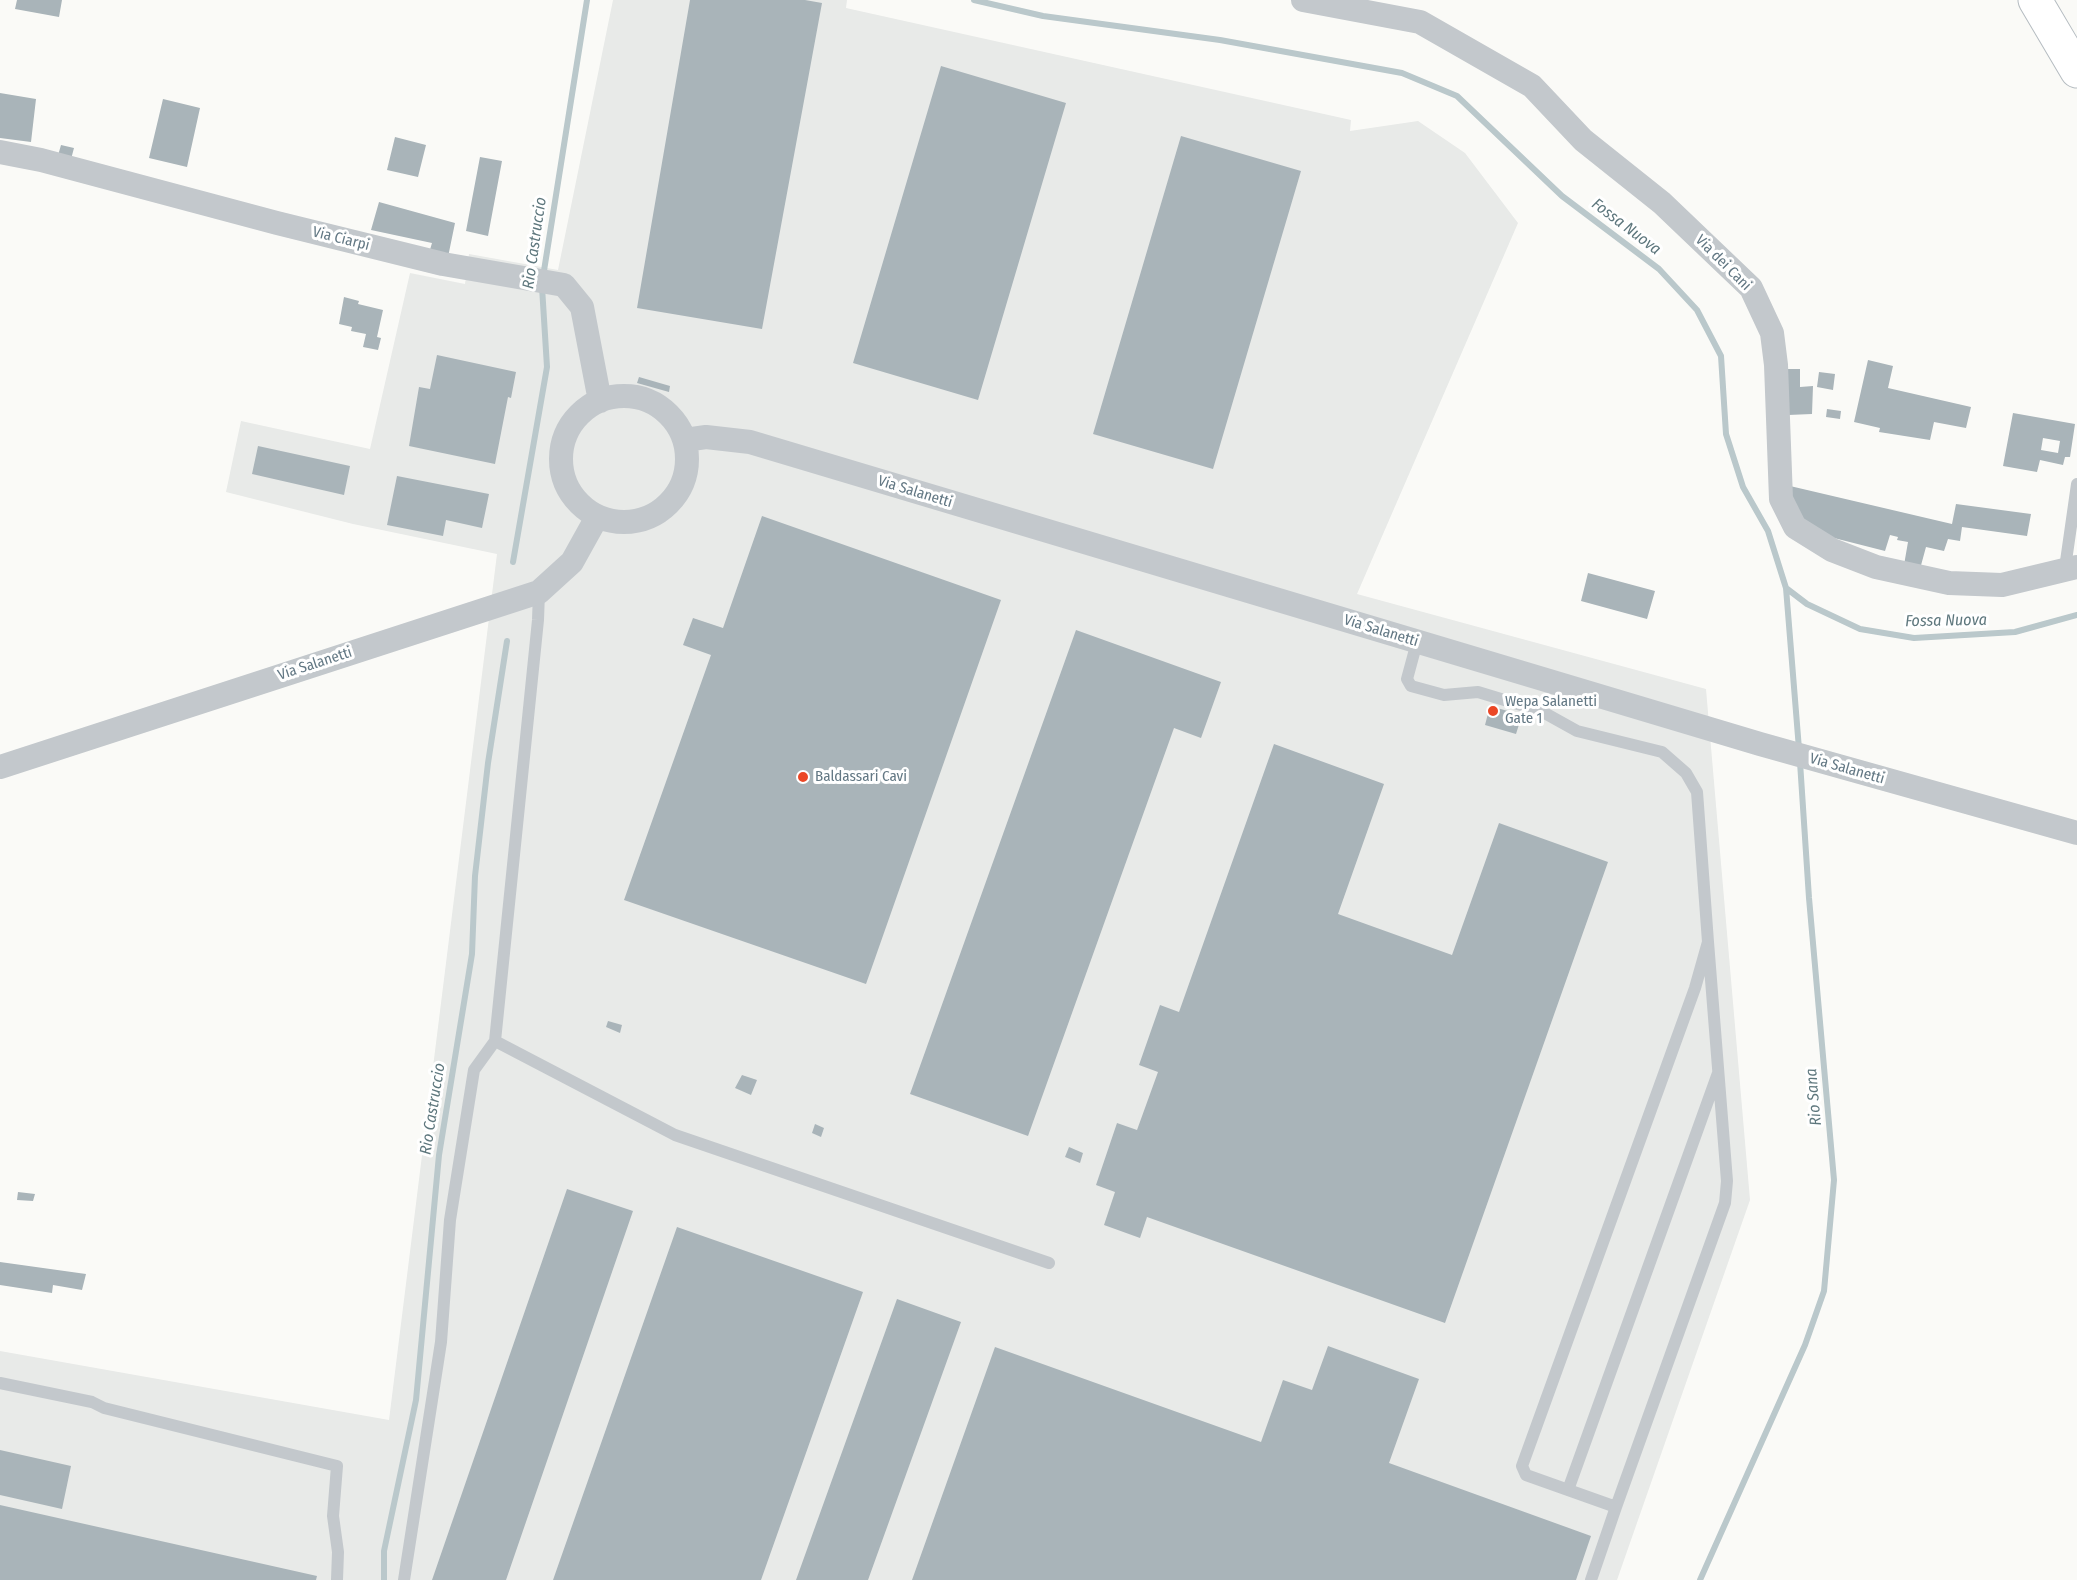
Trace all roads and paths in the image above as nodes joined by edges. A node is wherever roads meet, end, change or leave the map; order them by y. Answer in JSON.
{"nodes":[{"id":1,"x":1303,"y":0,"type":"edge"},
{"id":2,"x":2035,"y":0,"type":"edge"},
{"id":3,"x":2077,"y":71,"type":"edge"},
{"id":4,"x":0,"y":152,"type":"edge"},
{"id":5,"x":600,"y":401,"type":"junction"},
{"id":6,"x":685,"y":440,"type":"junction"},
{"id":7,"x":2077,"y":484,"type":"edge"},
{"id":8,"x":597,"y":517,"type":"junction"},
{"id":9,"x":2071,"y":568,"type":"edge"},
{"id":10,"x":539,"y":592,"type":"junction"},
{"id":11,"x":1417,"y":642,"type":"junction"},
{"id":12,"x":0,"y":767,"type":"edge"},
{"id":13,"x":2077,"y":833,"type":"edge"},
{"id":14,"x":1707,"y":942,"type":"junction"},
{"id":15,"x":495,"y":1041,"type":"junction"},
{"id":16,"x":1719,"y":1070,"type":"junction"},
{"id":17,"x":1049,"y":1263,"type":"dead end"},
{"id":18,"x":0,"y":1383,"type":"edge"},
{"id":19,"x":1568,"y":1490,"type":"junction"},
{"id":20,"x":1616,"y":1507,"type":"junction"},
{"id":21,"x":337,"y":1580,"type":"edge"},
{"id":22,"x":404,"y":1580,"type":"edge"},
{"id":23,"x":1591,"y":1580,"type":"edge"}],
"edges":[{"from":1,"to":9,"type":"street","name":"Via dei Cani"},
{"from":2,"to":3,"type":"main road"},
{"from":4,"to":5,"type":"street","name":"Via Ciarpi"},
{"from":5,"to":6,"type":"street"},
{"from":5,"to":8,"type":"street"},
{"from":6,"to":8,"type":"street"},
{"from":6,"to":11,"type":"street","name":"Via Salanetti"},
{"from":7,"to":9,"type":"lane"},
{"from":8,"to":10,"type":"street","name":"Via Salanetti"},
{"from":10,"to":12,"type":"street","name":"Via Salanetti"},
{"from":10,"to":15,"type":"lane"},
{"from":11,"to":13,"type":"street","name":"Via Salanetti"},
{"from":11,"to":14,"type":"lane"},
{"from":14,"to":16,"type":"lane"},
{"from":14,"to":19,"type":"lane"},
{"from":15,"to":17,"type":"lane"},
{"from":15,"to":22,"type":"lane"},
{"from":16,"to":19,"type":"lane"},
{"from":16,"to":20,"type":"lane"},
{"from":18,"to":21,"type":"lane"},
{"from":19,"to":20,"type":"lane"},
{"from":20,"to":23,"type":"lane"}]}
